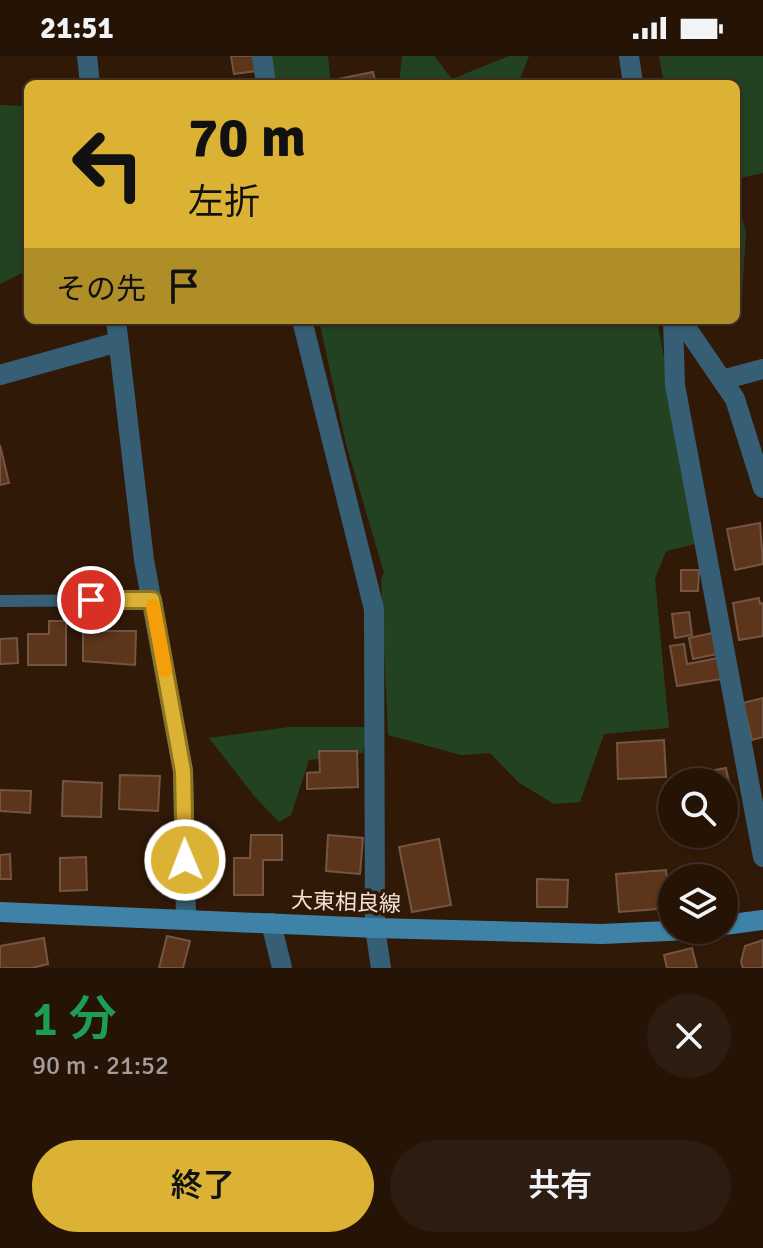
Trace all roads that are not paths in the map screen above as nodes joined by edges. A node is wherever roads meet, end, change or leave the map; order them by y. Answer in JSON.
{"nodes":[{"id":1,"x":87,"y":56,"type":"edge"},
{"id":2,"x":262,"y":56,"type":"edge"},
{"id":3,"x":629,"y":56,"type":"edge"},
{"id":4,"x":90,"y":80,"type":"edge"},
{"id":5,"x":265,"y":80,"type":"edge"},
{"id":6,"x":632,"y":80,"type":"edge"},
{"id":7,"x":116,"y":324,"type":"edge"},
{"id":8,"x":303,"y":324,"type":"edge"},
{"id":9,"x":673,"y":324,"type":"edge"},
{"id":10,"x":684,"y":324,"type":"edge"},
{"id":11,"x":118,"y":342,"type":"junction"},
{"id":12,"x":763,"y":369,"type":"edge"},
{"id":13,"x":0,"y":375,"type":"edge"},
{"id":14,"x":722,"y":380,"type":"junction"},
{"id":15,"x":763,"y":488,"type":"edge"},
{"id":16,"x":152,"y":600,"type":"junction"},
{"id":17,"x":0,"y":601,"type":"edge"},
{"id":18,"x":763,"y":857,"type":"edge"},
{"id":19,"x":0,"y":912,"type":"edge"},
{"id":20,"x":186,"y":919,"type":"junction"},
{"id":21,"x":763,"y":920,"type":"edge"},
{"id":22,"x":271,"y":923,"type":"junction"},
{"id":23,"x":738,"y":923,"type":"edge"},
{"id":24,"x":375,"y":928,"type":"junction"},
{"id":25,"x":658,"y":931,"type":"edge"},
{"id":26,"x":282,"y":968,"type":"edge"},
{"id":27,"x":381,"y":968,"type":"edge"}],
"edges":[{"from":1,"to":4,"type":"street"},
{"from":2,"to":5,"type":"street"},
{"from":3,"to":6,"type":"street"},
{"from":7,"to":11,"type":"street"},
{"from":8,"to":24,"type":"street"},
{"from":9,"to":18,"type":"street"},
{"from":10,"to":14,"type":"street"},
{"from":11,"to":13,"type":"street"},
{"from":11,"to":16,"type":"street"},
{"from":12,"to":14,"type":"street"},
{"from":14,"to":15,"type":"street"},
{"from":16,"to":17,"type":"lane"},
{"from":16,"to":20,"type":"street"},
{"from":19,"to":20,"type":"main road","name":"大東相良線"},
{"from":20,"to":22,"type":"main road","name":"大東相良線"},
{"from":21,"to":23,"type":"main road"},
{"from":22,"to":24,"type":"main road","name":"大東相良線"},
{"from":22,"to":26,"type":"street"},
{"from":24,"to":25,"type":"main road","name":"大東相良線"},
{"from":24,"to":27,"type":"street"}]}
